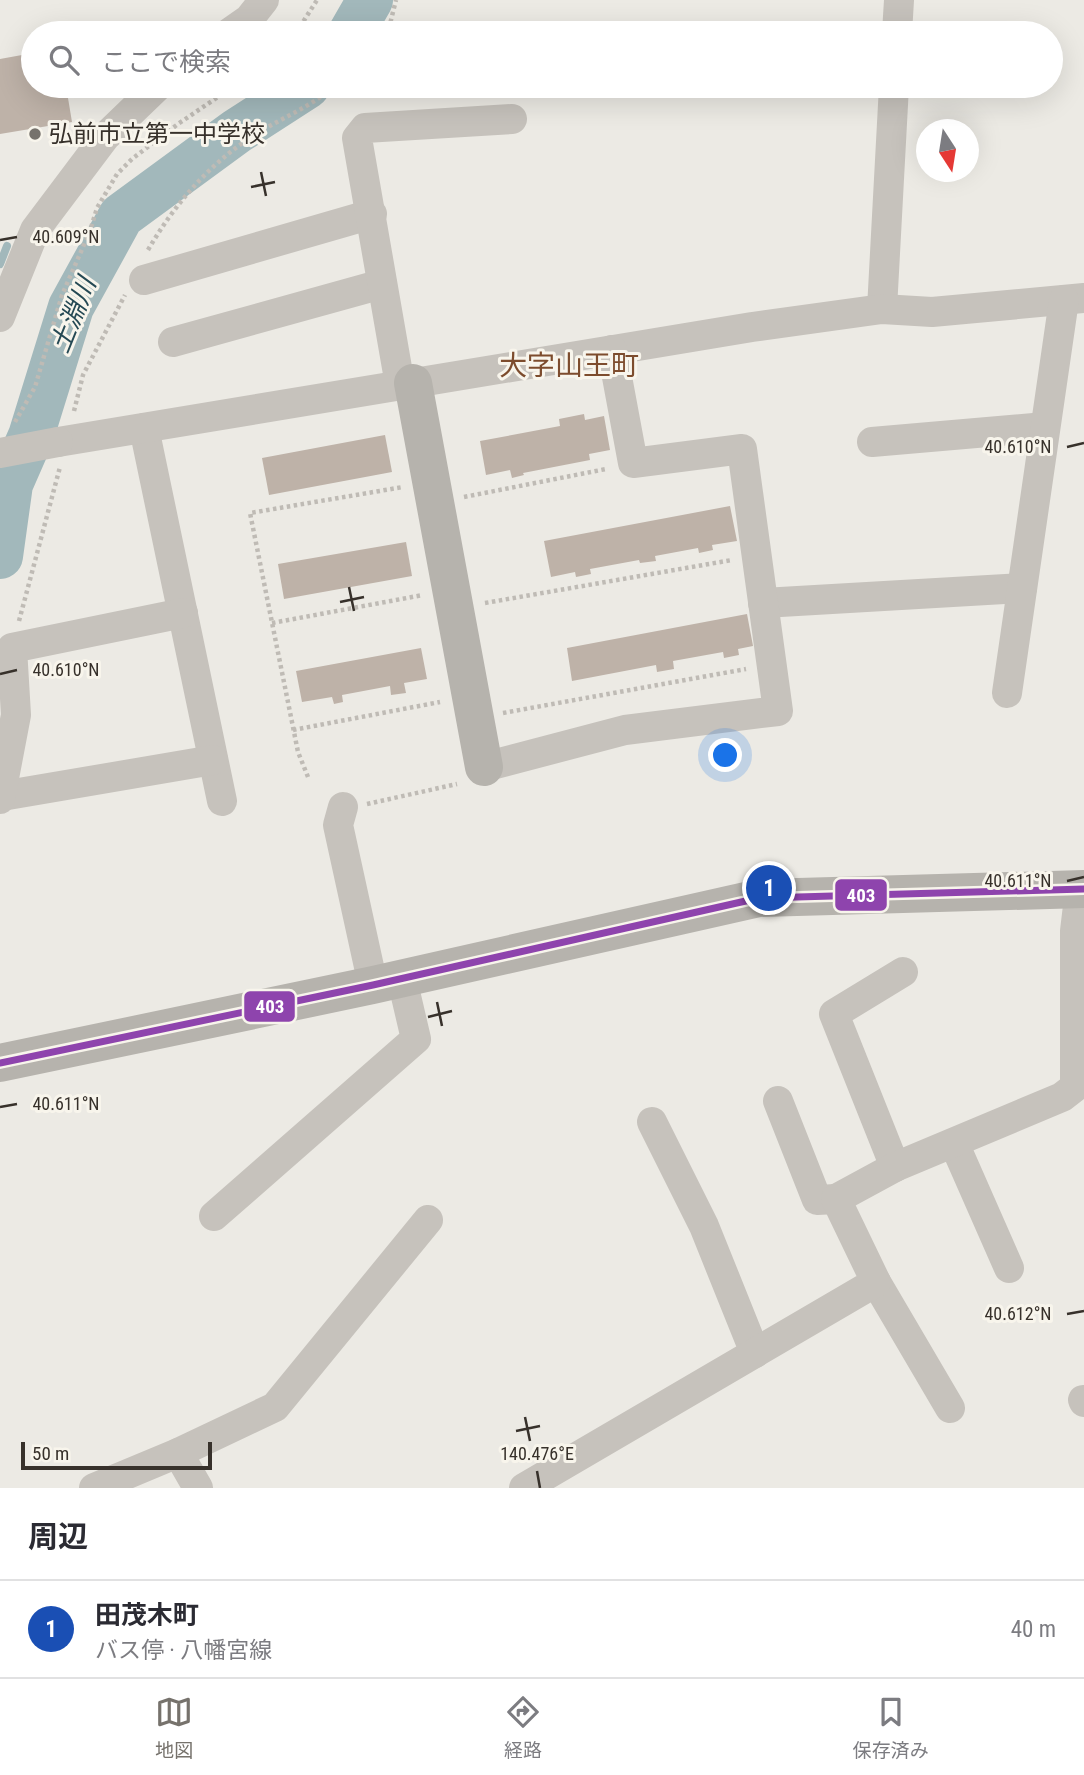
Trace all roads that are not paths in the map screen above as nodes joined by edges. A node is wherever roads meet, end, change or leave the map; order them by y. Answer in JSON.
{"nodes":[{"id":1,"x":264,"y":0,"type":"edge"},
{"id":2,"x":899,"y":0,"type":"edge"},
{"id":3,"x":246,"y":21,"type":"edge"},
{"id":4,"x":898,"y":21,"type":"edge"},
{"id":5,"x":145,"y":98,"type":"edge"},
{"id":6,"x":893,"y":98,"type":"edge"},
{"id":7,"x":512,"y":119,"type":"dead end"},
{"id":8,"x":372,"y":214,"type":"junction"},
{"id":9,"x":144,"y":281,"type":"dead end"},
{"id":10,"x":382,"y":285,"type":"junction"},
{"id":11,"x":1074,"y":299,"type":"edge"},
{"id":12,"x":882,"y":309,"type":"junction"},
{"id":13,"x":0,"y":317,"type":"edge"},
{"id":14,"x":173,"y":342,"type":"dead end"},
{"id":15,"x":612,"y":350,"type":"junction"},
{"id":16,"x":406,"y":384,"type":"junction"},
{"id":17,"x":1045,"y":426,"type":"junction"},
{"id":18,"x":144,"y":428,"type":"junction"},
{"id":19,"x":872,"y":442,"type":"dead end"},
{"id":20,"x":0,"y":453,"type":"edge"},
{"id":21,"x":1022,"y":589,"type":"junction"},
{"id":22,"x":763,"y":603,"type":"junction"},
{"id":23,"x":183,"y":612,"type":"junction"},
{"id":24,"x":1007,"y":693,"type":"dead end"},
{"id":25,"x":213,"y":760,"type":"junction"},
{"id":26,"x":484,"y":767,"type":"joint"},
{"id":27,"x":1,"y":798,"type":"edge"},
{"id":28,"x":222,"y":801,"type":"dead end"},
{"id":29,"x":343,"y":807,"type":"road end"},
{"id":30,"x":1082,"y":889,"type":"edge"},
{"id":31,"x":902,"y":972,"type":"dead end"},
{"id":32,"x":388,"y":982,"type":"junction"},
{"id":33,"x":0,"y":1063,"type":"edge"},
{"id":34,"x":778,"y":1101,"type":"dead end"},
{"id":35,"x":652,"y":1122,"type":"dead end"},
{"id":36,"x":954,"y":1143,"type":"junction"},
{"id":37,"x":895,"y":1167,"type":"junction"},
{"id":38,"x":836,"y":1199,"type":"junction"},
{"id":39,"x":214,"y":1216,"type":"dead end"},
{"id":40,"x":428,"y":1220,"type":"dead end"},
{"id":41,"x":1009,"y":1268,"type":"dead end"},
{"id":42,"x":876,"y":1282,"type":"junction"},
{"id":43,"x":755,"y":1353,"type":"junction"},
{"id":44,"x":950,"y":1408,"type":"dead end"},
{"id":45,"x":178,"y":1453,"type":"junction"},
{"id":46,"x":93,"y":1488,"type":"edge"},
{"id":47,"x":198,"y":1488,"type":"edge"},
{"id":48,"x":524,"y":1488,"type":"edge"}],
"edges":[{"from":1,"to":3,"type":"street"},
{"from":2,"to":4,"type":"street"},
{"from":5,"to":13,"type":"street"},
{"from":6,"to":12,"type":"street"},
{"from":7,"to":8,"type":"street"},
{"from":8,"to":9,"type":"street"},
{"from":8,"to":10,"type":"street"},
{"from":10,"to":14,"type":"street"},
{"from":10,"to":16,"type":"street"},
{"from":11,"to":12,"type":"street"},
{"from":11,"to":17,"type":"street"},
{"from":12,"to":15,"type":"street"},
{"from":15,"to":16,"type":"street"},
{"from":15,"to":22,"type":"street"},
{"from":16,"to":18,"type":"street"},
{"from":16,"to":26,"type":"main road"},
{"from":17,"to":19,"type":"street"},
{"from":17,"to":21,"type":"street"},
{"from":18,"to":20,"type":"street","bridge":true},
{"from":18,"to":23,"type":"street"},
{"from":21,"to":22,"type":"street"},
{"from":21,"to":24,"type":"street"},
{"from":22,"to":26,"type":"street"},
{"from":23,"to":25,"type":"street"},
{"from":23,"to":27,"type":"street"},
{"from":25,"to":27,"type":"street"},
{"from":25,"to":28,"type":"street"},
{"from":29,"to":32,"type":"street"},
{"from":30,"to":32,"type":"main road"},
{"from":30,"to":36,"type":"street"},
{"from":31,"to":37,"type":"street"},
{"from":32,"to":33,"type":"main road"},
{"from":32,"to":39,"type":"street"},
{"from":34,"to":38,"type":"street"},
{"from":35,"to":43,"type":"street"},
{"from":36,"to":37,"type":"street"},
{"from":36,"to":41,"type":"street"},
{"from":37,"to":38,"type":"street"},
{"from":38,"to":42,"type":"street"},
{"from":40,"to":45,"type":"street"},
{"from":42,"to":43,"type":"street"},
{"from":42,"to":44,"type":"street"},
{"from":43,"to":48,"type":"street"},
{"from":45,"to":46,"type":"street"},
{"from":45,"to":47,"type":"street"}]}
